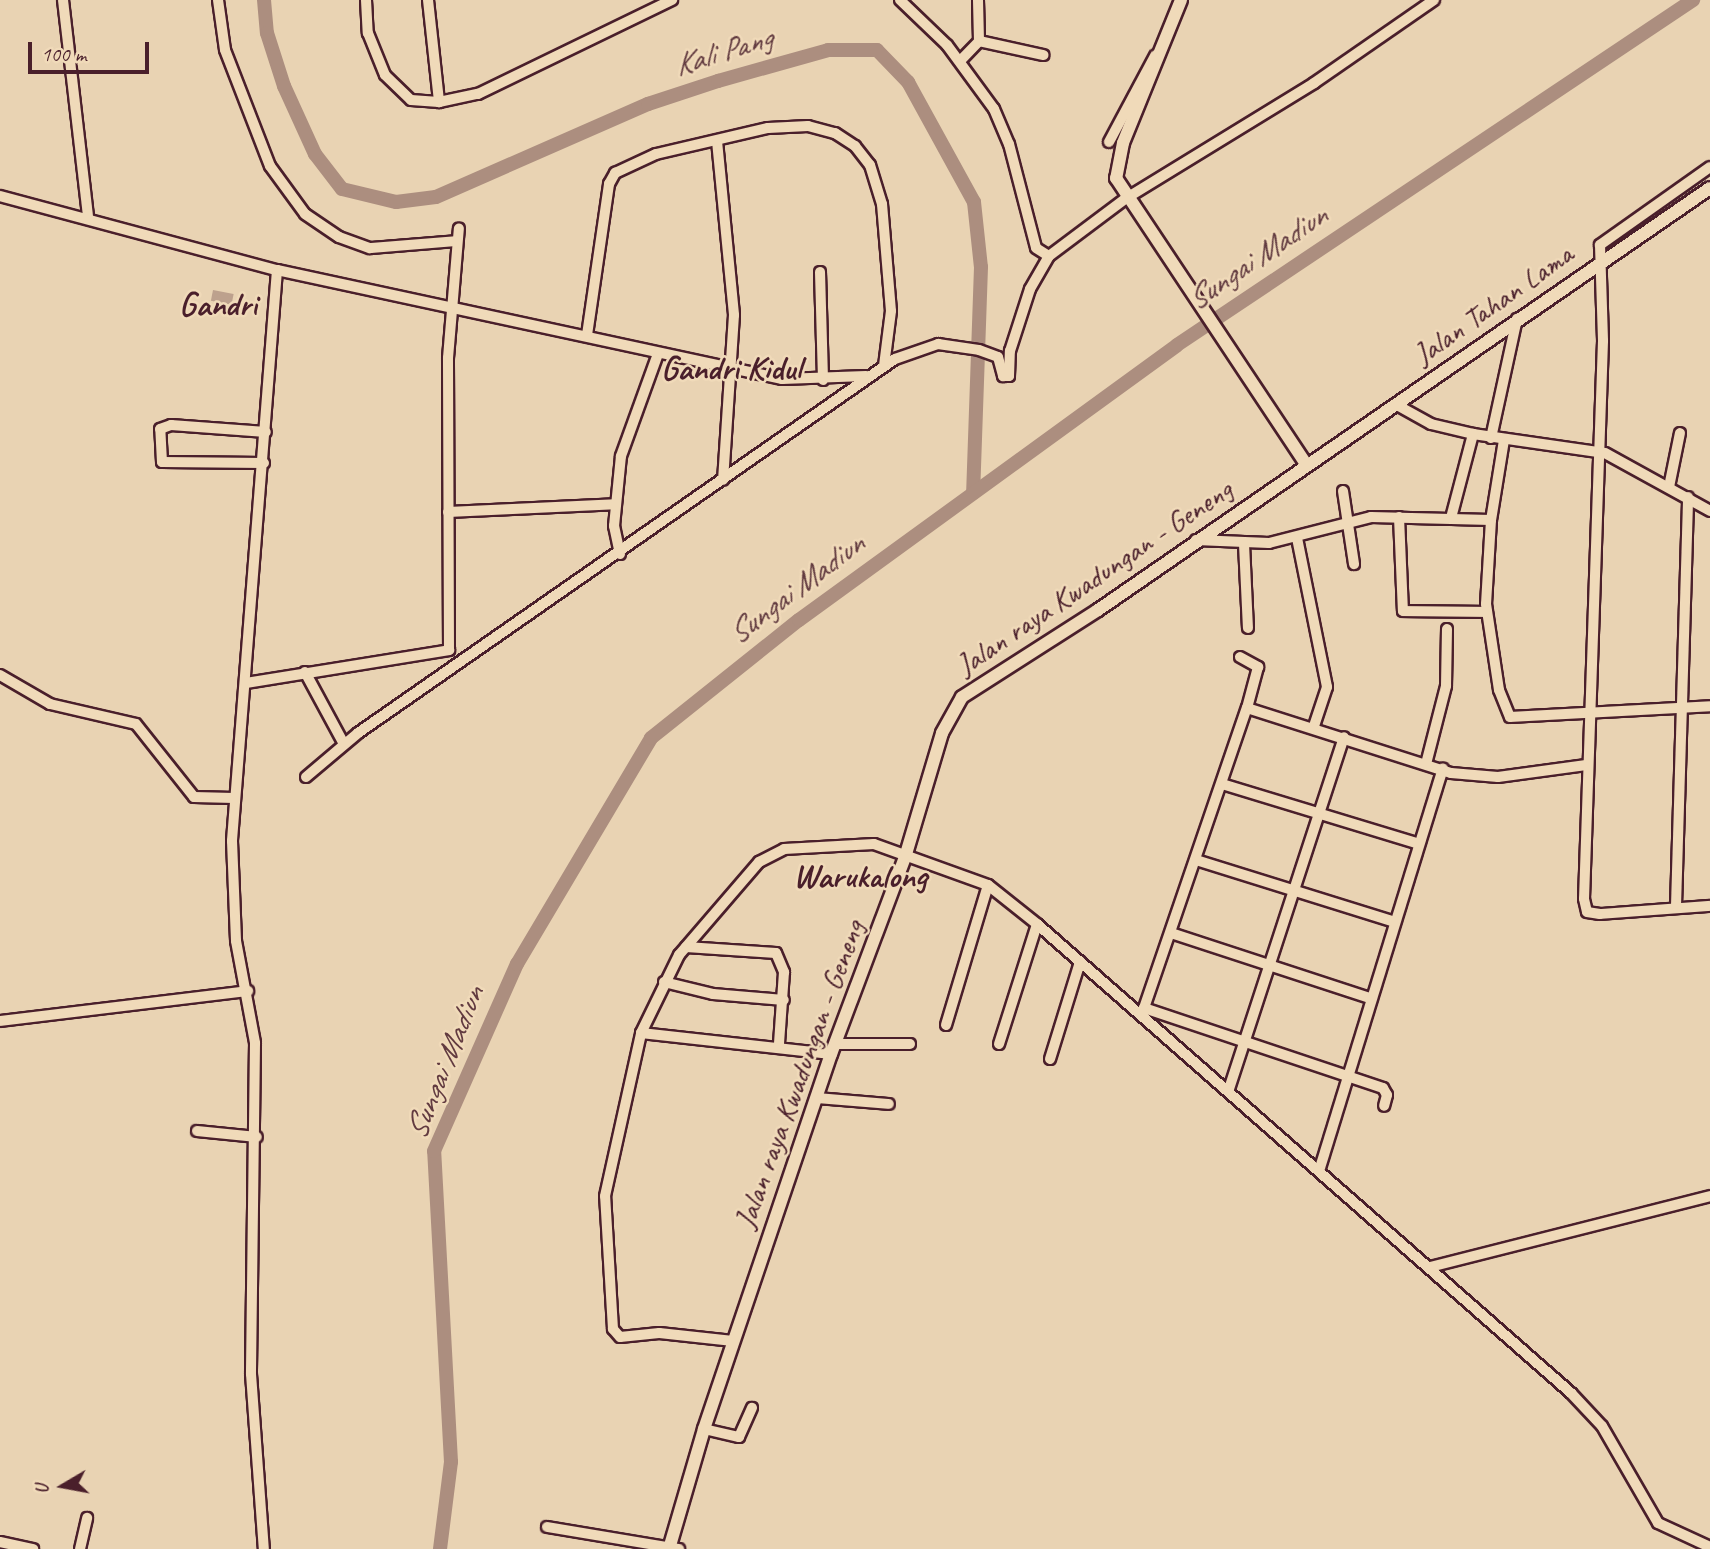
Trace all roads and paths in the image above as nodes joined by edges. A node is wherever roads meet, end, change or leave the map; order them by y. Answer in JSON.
{"nodes":[{"id":1,"x":63,"y":0,"type":"edge"},
{"id":2,"x":218,"y":0,"type":"edge"},
{"id":3,"x":366,"y":0,"type":"edge"},
{"id":4,"x":428,"y":0,"type":"edge"},
{"id":5,"x":672,"y":0,"type":"edge"},
{"id":6,"x":900,"y":0,"type":"edge"},
{"id":7,"x":978,"y":0,"type":"edge"},
{"id":8,"x":1181,"y":0,"type":"edge"},
{"id":9,"x":1434,"y":0,"type":"edge"},
{"id":10,"x":979,"y":41,"type":"junction"},
{"id":11,"x":1043,"y":55,"type":"dead end"},
{"id":12,"x":1156,"y":56,"type":"junction"},
{"id":13,"x":960,"y":61,"type":"junction"},
{"id":14,"x":439,"y":102,"type":"junction"},
{"id":15,"x":717,"y":141,"type":"junction"},
{"id":16,"x":1109,"y":142,"type":"dead end"},
{"id":17,"x":1710,"y":167,"type":"edge"},
{"id":18,"x":1710,"y":188,"type":"edge"},
{"id":19,"x":0,"y":196,"type":"edge"},
{"id":20,"x":1125,"y":199,"type":"junction"},
{"id":21,"x":88,"y":216,"type":"junction"},
{"id":22,"x":459,"y":228,"type":"dead end"},
{"id":23,"x":457,"y":241,"type":"junction"},
{"id":24,"x":1049,"y":256,"type":"junction"},
{"id":25,"x":1603,"y":260,"type":"junction"},
{"id":26,"x":278,"y":270,"type":"junction"},
{"id":27,"x":820,"y":272,"type":"dead end"},
{"id":28,"x":452,"y":308,"type":"junction"},
{"id":29,"x":1517,"y":319,"type":"junction"},
{"id":30,"x":587,"y":335,"type":"junction"},
{"id":31,"x":658,"y":354,"type":"junction"},
{"id":32,"x":884,"y":366,"type":"junction"},
{"id":33,"x":731,"y":369,"type":"junction"},
{"id":34,"x":866,"y":376,"type":"junction"},
{"id":35,"x":823,"y":380,"type":"junction"},
{"id":36,"x":1395,"y":404,"type":"junction"},
{"id":37,"x":266,"y":432,"type":"junction"},
{"id":38,"x":1680,"y":433,"type":"dead end"},
{"id":39,"x":1473,"y":435,"type":"junction"},
{"id":40,"x":1491,"y":438,"type":"junction"},
{"id":41,"x":1504,"y":440,"type":"junction"},
{"id":42,"x":1597,"y":451,"type":"junction"},
{"id":43,"x":264,"y":463,"type":"junction"},
{"id":44,"x":1307,"y":465,"type":"junction"},
{"id":45,"x":723,"y":480,"type":"junction"},
{"id":46,"x":1669,"y":487,"type":"junction"},
{"id":47,"x":1343,"y":491,"type":"dead end"},
{"id":48,"x":1688,"y":497,"type":"junction"},
{"id":49,"x":615,"y":504,"type":"junction"},
{"id":50,"x":1710,"y":511,"type":"edge"},
{"id":51,"x":448,"y":512,"type":"junction"},
{"id":52,"x":1399,"y":517,"type":"junction"},
{"id":53,"x":1451,"y":518,"type":"junction"},
{"id":54,"x":1491,"y":520,"type":"junction"},
{"id":55,"x":1348,"y":521,"type":"junction"},
{"id":56,"x":1297,"y":538,"type":"junction"},
{"id":57,"x":1196,"y":540,"type":"junction"},
{"id":58,"x":1244,"y":544,"type":"junction"},
{"id":59,"x":620,"y":554,"type":"junction"},
{"id":60,"x":1354,"y":564,"type":"dead end"},
{"id":61,"x":1487,"y":611,"type":"junction"},
{"id":62,"x":1248,"y":628,"type":"dead end"},
{"id":63,"x":1447,"y":629,"type":"dead end"},
{"id":64,"x":1240,"y":657,"type":"dead end"},
{"id":65,"x":305,"y":672,"type":"junction"},
{"id":66,"x":0,"y":675,"type":"edge"},
{"id":67,"x":246,"y":683,"type":"junction"},
{"id":68,"x":1710,"y":706,"type":"edge"},
{"id":69,"x":1681,"y":707,"type":"junction"},
{"id":70,"x":1247,"y":708,"type":"junction"},
{"id":71,"x":1587,"y":708,"type":"junction"},
{"id":72,"x":1314,"y":726,"type":"junction"},
{"id":73,"x":1344,"y":737,"type":"junction"},
{"id":74,"x":344,"y":744,"type":"junction"},
{"id":75,"x":1426,"y":764,"type":"junction"},
{"id":76,"x":1586,"y":765,"type":"junction"},
{"id":77,"x":1443,"y":769,"type":"junction"},
{"id":78,"x":306,"y":777,"type":"dead end"},
{"id":79,"x":1222,"y":784,"type":"junction"},
{"id":80,"x":234,"y":798,"type":"junction"},
{"id":81,"x":1319,"y":814,"type":"junction"},
{"id":82,"x":1419,"y":844,"type":"junction"},
{"id":83,"x":906,"y":854,"type":"junction"},
{"id":84,"x":1196,"y":860,"type":"junction"},
{"id":85,"x":988,"y":884,"type":"junction"},
{"id":86,"x":1295,"y":889,"type":"junction"},
{"id":87,"x":1676,"y":906,"type":"junction"},
{"id":88,"x":1710,"y":906,"type":"edge"},
{"id":89,"x":1395,"y":922,"type":"junction"},
{"id":90,"x":1037,"y":924,"type":"junction"},
{"id":91,"x":1171,"y":933,"type":"junction"},
{"id":92,"x":686,"y":947,"type":"junction"},
{"id":93,"x":1080,"y":962,"type":"junction"},
{"id":94,"x":1272,"y":967,"type":"junction"},
{"id":95,"x":664,"y":982,"type":"junction"},
{"id":96,"x":248,"y":991,"type":"junction"},
{"id":97,"x":1370,"y":998,"type":"junction"},
{"id":98,"x":784,"y":1000,"type":"junction"},
{"id":99,"x":1142,"y":1011,"type":"junction"},
{"id":100,"x":0,"y":1021,"type":"edge"},
{"id":101,"x":946,"y":1025,"type":"dead end"},
{"id":102,"x":641,"y":1033,"type":"junction"},
{"id":103,"x":1246,"y":1041,"type":"junction"},
{"id":104,"x":779,"y":1044,"type":"junction"},
{"id":105,"x":910,"y":1044,"type":"dead end"},
{"id":106,"x":999,"y":1044,"type":"dead end"},
{"id":107,"x":833,"y":1049,"type":"junction"},
{"id":108,"x":1050,"y":1059,"type":"dead end"},
{"id":109,"x":1347,"y":1076,"type":"junction"},
{"id":110,"x":1229,"y":1089,"type":"junction"},
{"id":111,"x":816,"y":1098,"type":"junction"},
{"id":112,"x":889,"y":1104,"type":"dead end"},
{"id":113,"x":1384,"y":1106,"type":"dead end"},
{"id":114,"x":197,"y":1131,"type":"dead end"},
{"id":115,"x":257,"y":1137,"type":"junction"},
{"id":116,"x":1320,"y":1168,"type":"junction"},
{"id":117,"x":1710,"y":1196,"type":"edge"},
{"id":118,"x":1430,"y":1267,"type":"junction"},
{"id":119,"x":733,"y":1341,"type":"junction"},
{"id":120,"x":752,"y":1408,"type":"dead end"},
{"id":121,"x":704,"y":1429,"type":"junction"},
{"id":122,"x":87,"y":1518,"type":"dead end"},
{"id":123,"x":547,"y":1527,"type":"dead end"},
{"id":124,"x":0,"y":1542,"type":"edge"},
{"id":125,"x":1710,"y":1547,"type":"edge"},
{"id":126,"x":33,"y":1549,"type":"edge"},
{"id":127,"x":80,"y":1549,"type":"edge"},
{"id":128,"x":264,"y":1549,"type":"edge"},
{"id":129,"x":673,"y":1549,"type":"edge"}],
"edges":[{"from":1,"to":21,"type":"street"},
{"from":2,"to":23,"type":"street"},
{"from":3,"to":14,"type":"street"},
{"from":4,"to":14,"type":"street"},
{"from":5,"to":14,"type":"street"},
{"from":6,"to":13,"type":"street"},
{"from":7,"to":10,"type":"street"},
{"from":8,"to":12,"type":"main road"},
{"from":9,"to":20,"type":"street"},
{"from":10,"to":11,"type":"street"},
{"from":10,"to":13,"type":"street"},
{"from":12,"to":16,"type":"street"},
{"from":12,"to":20,"type":"main road"},
{"from":13,"to":24,"type":"street"},
{"from":15,"to":30,"type":"street"},
{"from":15,"to":32,"type":"street"},
{"from":15,"to":33,"type":"street"},
{"from":17,"to":25,"type":"street"},
{"from":18,"to":25,"type":"main road","name":"Jalan Tahan Lama"},
{"from":19,"to":21,"type":"street"},
{"from":20,"to":24,"type":"street"},
{"from":20,"to":44,"type":"main road"},
{"from":21,"to":26,"type":"street"},
{"from":22,"to":23,"type":"street"},
{"from":23,"to":28,"type":"street"},
{"from":24,"to":32,"type":"street"},
{"from":25,"to":29,"type":"main road","name":"Jalan Tahan Lama"},
{"from":25,"to":42,"type":"street"},
{"from":26,"to":28,"type":"street"},
{"from":26,"to":37,"type":"street"},
{"from":27,"to":35,"type":"street"},
{"from":28,"to":30,"type":"street"},
{"from":28,"to":51,"type":"street"},
{"from":29,"to":36,"type":"main road","name":"Jalan Tahan Lama"},
{"from":29,"to":40,"type":"street"},
{"from":30,"to":31,"type":"street"},
{"from":31,"to":33,"type":"street"},
{"from":31,"to":49,"type":"street"},
{"from":32,"to":34,"type":"street"},
{"from":33,"to":35,"type":"street"},
{"from":33,"to":45,"type":"street"},
{"from":34,"to":35,"type":"street"},
{"from":34,"to":45,"type":"street"},
{"from":36,"to":39,"type":"street"},
{"from":36,"to":44,"type":"main road","name":"Jalan Tahan Lama"},
{"from":37,"to":43,"type":"street"},
{"from":37,"to":43,"type":"street"},
{"from":38,"to":46,"type":"street"},
{"from":39,"to":40,"type":"street"},
{"from":39,"to":53,"type":"street"},
{"from":40,"to":41,"type":"street"},
{"from":41,"to":42,"type":"street"},
{"from":41,"to":54,"type":"street"},
{"from":42,"to":46,"type":"street"},
{"from":42,"to":71,"type":"street"},
{"from":43,"to":67,"type":"street"},
{"from":44,"to":57,"type":"main road","name":"Jalan raya Kwadungan - Geneng"},
{"from":45,"to":59,"type":"street"},
{"from":46,"to":48,"type":"street"},
{"from":47,"to":55,"type":"street"},
{"from":48,"to":50,"type":"street"},
{"from":48,"to":69,"type":"street"},
{"from":49,"to":51,"type":"street"},
{"from":49,"to":59,"type":"street"},
{"from":51,"to":65,"type":"street"},
{"from":52,"to":53,"type":"street"},
{"from":52,"to":55,"type":"street"},
{"from":52,"to":61,"type":"street"},
{"from":53,"to":54,"type":"street"},
{"from":54,"to":61,"type":"street"},
{"from":55,"to":56,"type":"street"},
{"from":55,"to":60,"type":"street"},
{"from":56,"to":58,"type":"street"},
{"from":56,"to":72,"type":"street"},
{"from":57,"to":58,"type":"street"},
{"from":57,"to":83,"type":"main road","name":"Jalan raya Kwadungan - Geneng"},
{"from":58,"to":62,"type":"street"},
{"from":59,"to":74,"type":"street"},
{"from":61,"to":71,"type":"street"},
{"from":63,"to":75,"type":"street"},
{"from":64,"to":70,"type":"street"},
{"from":65,"to":67,"type":"street"},
{"from":65,"to":74,"type":"street"},
{"from":66,"to":80,"type":"street"},
{"from":67,"to":80,"type":"street"},
{"from":68,"to":69,"type":"street"},
{"from":69,"to":71,"type":"street"},
{"from":69,"to":87,"type":"street"},
{"from":70,"to":72,"type":"street"},
{"from":70,"to":79,"type":"street"},
{"from":71,"to":76,"type":"street"},
{"from":72,"to":73,"type":"street"},
{"from":73,"to":75,"type":"street"},
{"from":73,"to":81,"type":"street"},
{"from":74,"to":78,"type":"street"},
{"from":75,"to":77,"type":"street"},
{"from":76,"to":77,"type":"street"},
{"from":76,"to":87,"type":"street"},
{"from":77,"to":82,"type":"street"},
{"from":79,"to":81,"type":"street"},
{"from":79,"to":84,"type":"street"},
{"from":80,"to":96,"type":"street"},
{"from":81,"to":82,"type":"street"},
{"from":81,"to":86,"type":"street"},
{"from":82,"to":89,"type":"street"},
{"from":83,"to":85,"type":"street"},
{"from":83,"to":92,"type":"street"},
{"from":83,"to":107,"type":"main road","name":"Jalan raya Kwadungan - Geneng"},
{"from":84,"to":86,"type":"street"},
{"from":84,"to":91,"type":"street"},
{"from":85,"to":90,"type":"street"},
{"from":85,"to":101,"type":"street"},
{"from":86,"to":89,"type":"street"},
{"from":86,"to":94,"type":"street"},
{"from":87,"to":88,"type":"street"},
{"from":89,"to":97,"type":"street"},
{"from":90,"to":93,"type":"street"},
{"from":90,"to":106,"type":"street"},
{"from":91,"to":94,"type":"street"},
{"from":91,"to":99,"type":"street"},
{"from":92,"to":95,"type":"street"},
{"from":92,"to":98,"type":"street"},
{"from":93,"to":99,"type":"street"},
{"from":93,"to":108,"type":"street"},
{"from":94,"to":97,"type":"street"},
{"from":94,"to":103,"type":"street"},
{"from":95,"to":98,"type":"street"},
{"from":95,"to":102,"type":"street"},
{"from":96,"to":100,"type":"street"},
{"from":96,"to":115,"type":"street"},
{"from":97,"to":109,"type":"street"},
{"from":98,"to":104,"type":"street"},
{"from":99,"to":103,"type":"street"},
{"from":99,"to":110,"type":"street"},
{"from":102,"to":104,"type":"street"},
{"from":102,"to":119,"type":"street"},
{"from":103,"to":109,"type":"street"},
{"from":103,"to":110,"type":"street"},
{"from":104,"to":107,"type":"street"},
{"from":105,"to":107,"type":"street"},
{"from":107,"to":111,"type":"main road","name":"Jalan raya Kwadungan - Geneng"},
{"from":109,"to":113,"type":"street"},
{"from":109,"to":116,"type":"street"},
{"from":110,"to":116,"type":"street"},
{"from":111,"to":112,"type":"street"},
{"from":111,"to":119,"type":"main road","name":"Jalan raya Kwadungan - Geneng"},
{"from":114,"to":115,"type":"street"},
{"from":115,"to":128,"type":"street"},
{"from":116,"to":118,"type":"street"},
{"from":117,"to":118,"type":"street"},
{"from":118,"to":125,"type":"street"},
{"from":119,"to":121,"type":"main road","name":"Jalan raya Kwadungan - Geneng"},
{"from":120,"to":121,"type":"street"},
{"from":121,"to":129,"type":"main road","name":"Jalan raya Kwadungan - Geneng"},
{"from":122,"to":127,"type":"street"},
{"from":123,"to":129,"type":"street"},
{"from":124,"to":126,"type":"street"}]}
